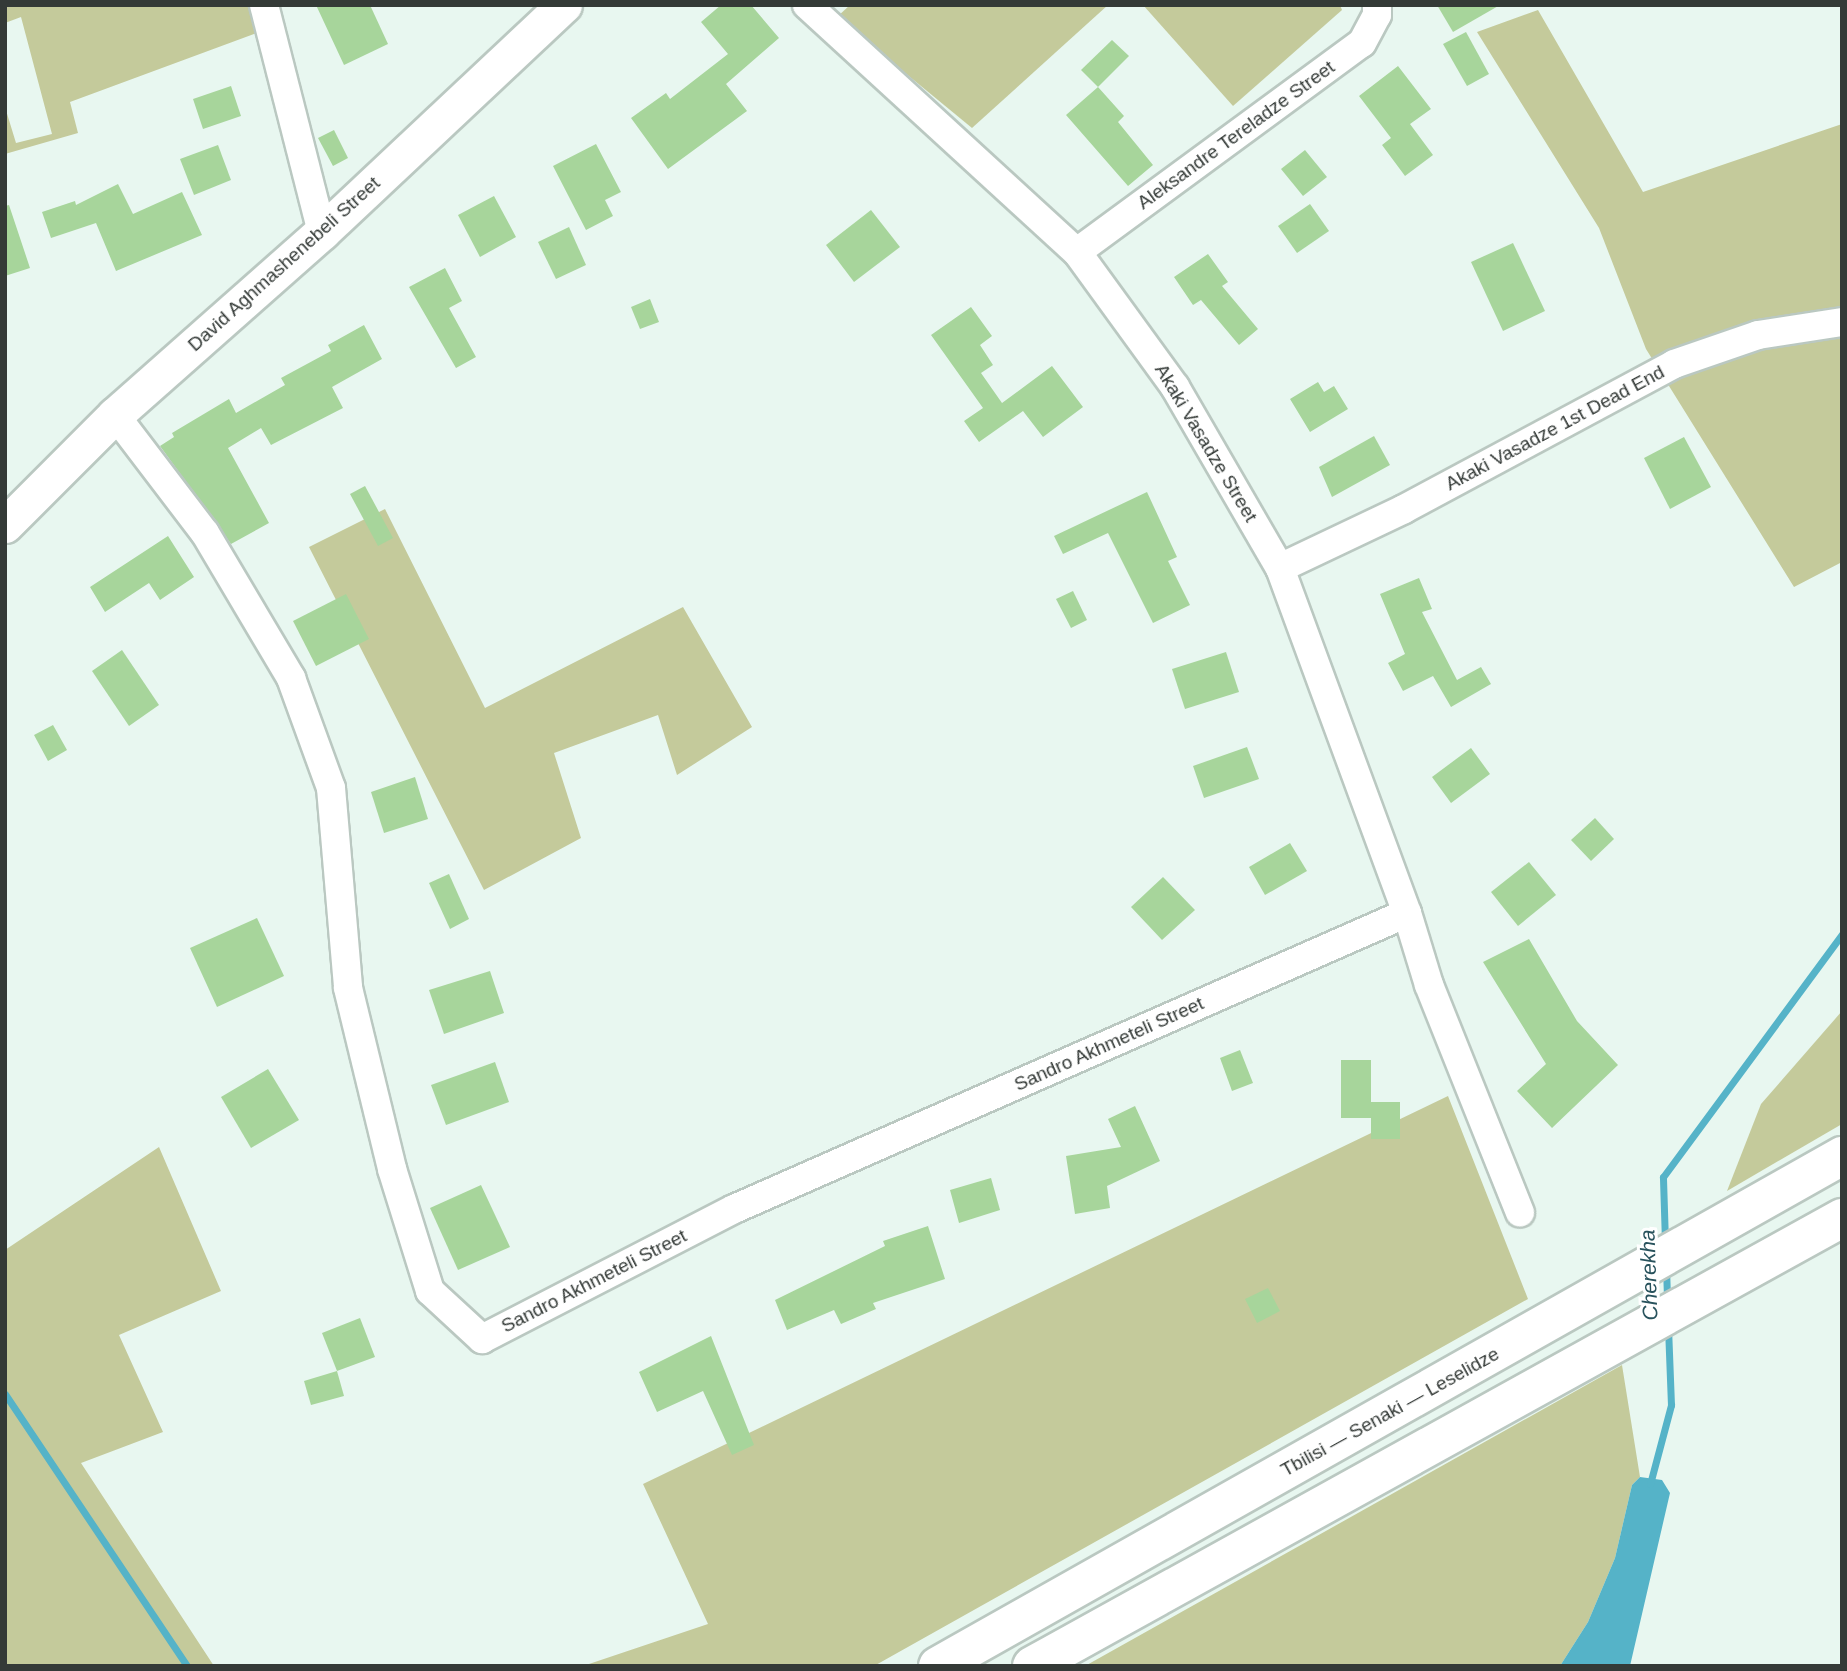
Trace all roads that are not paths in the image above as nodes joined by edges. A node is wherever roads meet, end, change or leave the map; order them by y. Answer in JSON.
{"nodes":[{"id":1,"x":264,"y":5,"type":"edge"},
{"id":2,"x":564,"y":5,"type":"edge"},
{"id":3,"x":807,"y":5,"type":"edge"},
{"id":4,"x":1377,"y":5,"type":"edge"},
{"id":5,"x":322,"y":232,"type":"junction"},
{"id":6,"x":1077,"y":252,"type":"junction"},
{"id":7,"x":1842,"y":322,"type":"edge"},
{"id":8,"x":115,"y":415,"type":"junction"},
{"id":9,"x":5,"y":525,"type":"edge"},
{"id":10,"x":1280,"y":568,"type":"junction"},
{"id":11,"x":1407,"y":913,"type":"junction"},
{"id":12,"x":1842,"y":1156,"type":"edge"},
{"id":13,"x":1520,"y":1212,"type":"dead end"},
{"id":14,"x":1842,"y":1218,"type":"edge"},
{"id":15,"x":938,"y":1666,"type":"edge"},
{"id":16,"x":1032,"y":1666,"type":"edge"}],
"edges":[{"from":1,"to":5,"type":"street"},
{"from":2,"to":5,"type":"main road","name":"David Aghmashenebeli Street"},
{"from":3,"to":6,"type":"street","name":"Akaki Vasadze Street"},
{"from":4,"to":6,"type":"street","name":"Aleksandre Tereladze Street"},
{"from":5,"to":8,"type":"main road","name":"David Aghmashenebeli Street"},
{"from":6,"to":10,"type":"street","name":"Akaki Vasadze Street"},
{"from":7,"to":10,"type":"street","name":"Akaki Vasadze 1st Dead End"},
{"from":8,"to":9,"type":"main road","name":"David Aghmashenebeli Street"},
{"from":8,"to":11,"type":"street","name":"Sandro Akhmeteli Street"},
{"from":10,"to":11,"type":"street","name":"Akaki Vasadze Street"},
{"from":11,"to":13,"type":"street","name":"Akaki Vasadze Street"},
{"from":12,"to":15,"type":"highway","name":"Tbilisi — Senaki — Leselidze"},
{"from":14,"to":16,"type":"highway"}]}
